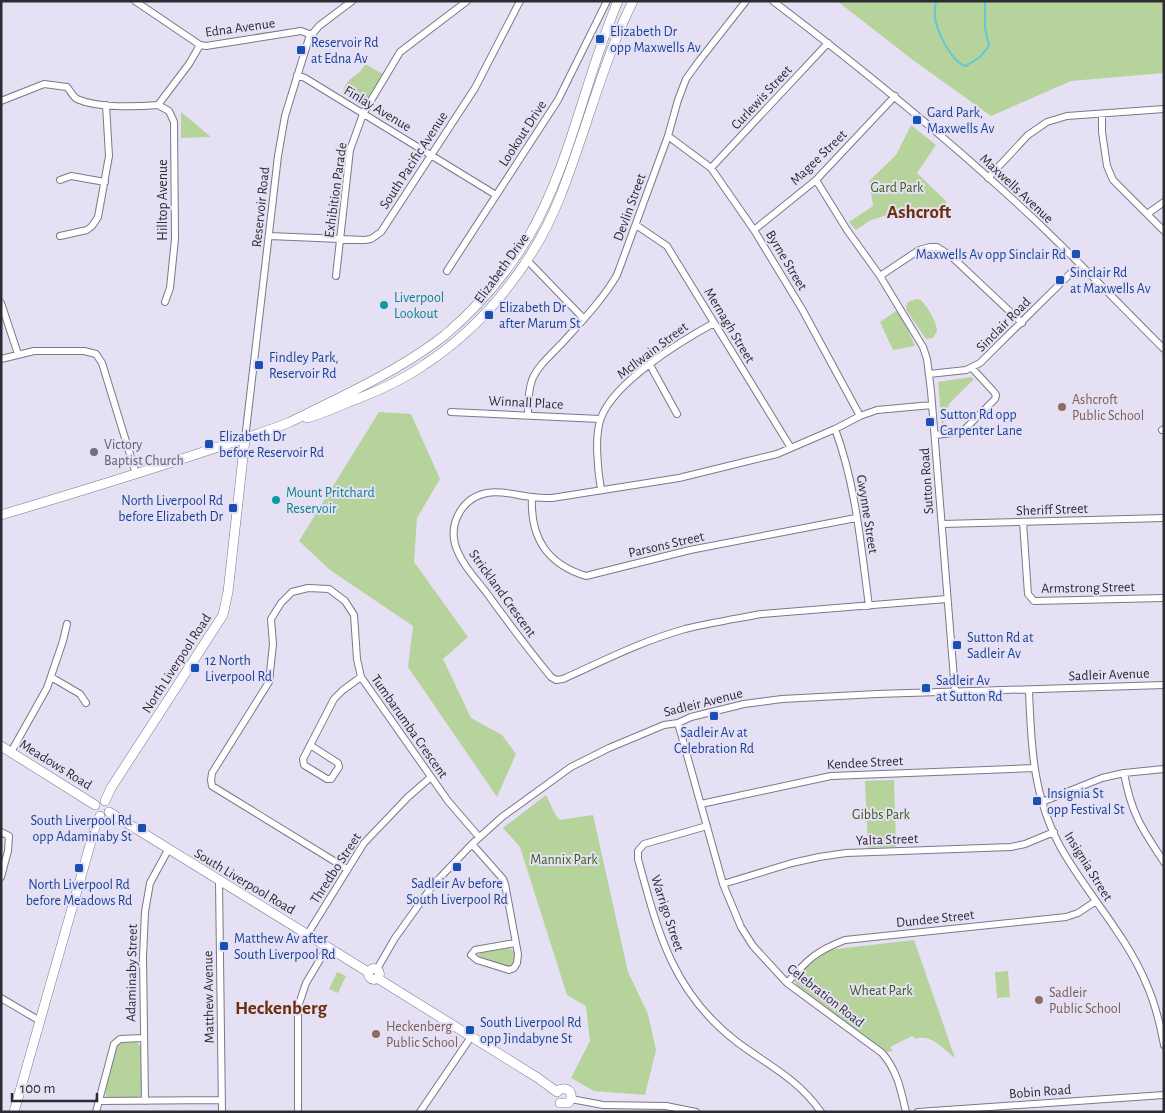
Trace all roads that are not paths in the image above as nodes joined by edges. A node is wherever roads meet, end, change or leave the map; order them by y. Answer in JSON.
{"nodes":[{"id":1,"x":135,"y":1,"type":"edge"},
{"id":2,"x":352,"y":1,"type":"edge"},
{"id":3,"x":467,"y":1,"type":"edge"},
{"id":4,"x":520,"y":1,"type":"edge"},
{"id":5,"x":606,"y":1,"type":"edge"},
{"id":6,"x":618,"y":1,"type":"edge"},
{"id":7,"x":633,"y":1,"type":"edge"},
{"id":8,"x":746,"y":1,"type":"edge"},
{"id":9,"x":773,"y":1,"type":"edge"},
{"id":10,"x":312,"y":35,"type":"junction"},
{"id":11,"x":828,"y":43,"type":"junction"},
{"id":12,"x":200,"y":45,"type":"junction"},
{"id":13,"x":297,"y":75,"type":"junction"},
{"id":14,"x":895,"y":96,"type":"junction"},
{"id":15,"x":1,"y":101,"type":"edge"},
{"id":16,"x":106,"y":105,"type":"junction"},
{"id":17,"x":158,"y":105,"type":"junction"},
{"id":18,"x":1164,"y":109,"type":"edge"},
{"id":19,"x":362,"y":114,"type":"junction"},
{"id":20,"x":1102,"y":114,"type":"junction"},
{"id":21,"x":668,"y":136,"type":"junction"},
{"id":22,"x":431,"y":155,"type":"junction"},
{"id":23,"x":711,"y":168,"type":"junction"},
{"id":24,"x":988,"y":178,"type":"junction"},
{"id":25,"x":60,"y":180,"type":"dead end"},
{"id":26,"x":816,"y":180,"type":"junction"},
{"id":27,"x":105,"y":182,"type":"junction"},
{"id":28,"x":496,"y":195,"type":"junction"},
{"id":29,"x":1164,"y":202,"type":"edge"},
{"id":30,"x":1147,"y":214,"type":"junction"},
{"id":31,"x":636,"y":225,"type":"junction"},
{"id":32,"x":754,"y":230,"type":"junction"},
{"id":33,"x":1164,"y":231,"type":"edge"},
{"id":34,"x":60,"y":236,"type":"dead end"},
{"id":35,"x":269,"y":236,"type":"junction"},
{"id":36,"x":340,"y":239,"type":"junction"},
{"id":37,"x":527,"y":260,"type":"junction"},
{"id":38,"x":1079,"y":264,"type":"junction"},
{"id":39,"x":447,"y":271,"type":"dead end"},
{"id":40,"x":336,"y":276,"type":"dead end"},
{"id":41,"x":880,"y":276,"type":"junction"},
{"id":42,"x":165,"y":302,"type":"dead end"},
{"id":43,"x":1,"y":303,"type":"edge"},
{"id":44,"x":584,"y":319,"type":"junction"},
{"id":45,"x":714,"y":323,"type":"junction"},
{"id":46,"x":1022,"y":323,"type":"junction"},
{"id":47,"x":1164,"y":349,"type":"edge"},
{"id":48,"x":18,"y":354,"type":"junction"},
{"id":49,"x":1,"y":359,"type":"edge"},
{"id":50,"x":650,"y":365,"type":"junction"},
{"id":51,"x":972,"y":368,"type":"junction"},
{"id":52,"x":929,"y":374,"type":"junction"},
{"id":53,"x":932,"y":405,"type":"junction"},
{"id":54,"x":451,"y":412,"type":"dead end"},
{"id":55,"x":528,"y":414,"type":"junction"},
{"id":56,"x":677,"y":414,"type":"dead end"},
{"id":57,"x":860,"y":416,"type":"junction"},
{"id":58,"x":600,"y":419,"type":"junction"},
{"id":59,"x":290,"y":422,"type":"junction"},
{"id":60,"x":835,"y":429,"type":"junction"},
{"id":61,"x":935,"y":435,"type":"junction"},
{"id":62,"x":245,"y":439,"type":"junction"},
{"id":63,"x":791,"y":448,"type":"junction"},
{"id":64,"x":136,"y":474,"type":"junction"},
{"id":65,"x":601,"y":490,"type":"junction"},
{"id":66,"x":532,"y":497,"type":"junction"},
{"id":67,"x":1,"y":516,"type":"edge"},
{"id":68,"x":856,"y":518,"type":"junction"},
{"id":69,"x":1164,"y":518,"type":"edge"},
{"id":70,"x":1022,"y":522,"type":"junction"},
{"id":71,"x":942,"y":524,"type":"junction"},
{"id":72,"x":1164,"y":598,"type":"edge"},
{"id":73,"x":947,"y":599,"type":"junction"},
{"id":74,"x":869,"y":606,"type":"junction"},
{"id":75,"x":67,"y":624,"type":"dead end"},
{"id":76,"x":360,"y":676,"type":"junction"},
{"id":77,"x":51,"y":677,"type":"junction"},
{"id":78,"x":1164,"y":685,"type":"edge"},
{"id":79,"x":1029,"y":690,"type":"junction"},
{"id":80,"x":955,"y":691,"type":"junction"},
{"id":81,"x":86,"y":703,"type":"dead end"},
{"id":82,"x":678,"y":723,"type":"junction"},
{"id":83,"x":310,"y":745,"type":"junction"},
{"id":84,"x":1,"y":746,"type":"edge"},
{"id":85,"x":11,"y":752,"type":"junction"},
{"id":86,"x":1034,"y":768,"type":"junction"},
{"id":87,"x":1164,"y":769,"type":"edge"},
{"id":88,"x":1124,"y":773,"type":"junction"},
{"id":89,"x":431,"y":777,"type":"junction"},
{"id":90,"x":104,"y":801,"type":"junction"},
{"id":91,"x":1042,"y":802,"type":"junction"},
{"id":92,"x":701,"y":804,"type":"junction"},
{"id":93,"x":95,"y":805,"type":"junction"},
{"id":94,"x":109,"y":812,"type":"junction"},
{"id":95,"x":100,"y":816,"type":"junction"},
{"id":96,"x":707,"y":826,"type":"junction"},
{"id":97,"x":1,"y":832,"type":"edge"},
{"id":98,"x":1054,"y":832,"type":"junction"},
{"id":99,"x":479,"y":837,"type":"junction"},
{"id":100,"x":472,"y":844,"type":"junction"},
{"id":101,"x":168,"y":850,"type":"junction"},
{"id":102,"x":1164,"y":862,"type":"edge"},
{"id":103,"x":347,"y":869,"type":"junction"},
{"id":104,"x":1,"y":877,"type":"edge"},
{"id":105,"x":219,"y":881,"type":"junction"},
{"id":106,"x":723,"y":884,"type":"junction"},
{"id":107,"x":1096,"y":901,"type":"junction"},
{"id":108,"x":306,"y":934,"type":"junction"},
{"id":109,"x":516,"y":943,"type":"junction"},
{"id":110,"x":328,"y":948,"type":"junction"},
{"id":111,"x":374,"y":973,"type":"junction"},
{"id":112,"x":787,"y":983,"type":"junction"},
{"id":113,"x":1,"y":998,"type":"edge"},
{"id":114,"x":40,"y":1021,"type":"junction"},
{"id":115,"x":471,"y":1037,"type":"junction"},
{"id":116,"x":143,"y":1038,"type":"junction"},
{"id":117,"x":1164,"y":1045,"type":"edge"},
{"id":118,"x":557,"y":1092,"type":"junction"},
{"id":119,"x":1164,"y":1095,"type":"edge"},
{"id":120,"x":571,"y":1099,"type":"junction"},
{"id":121,"x":221,"y":1100,"type":"junction"},
{"id":122,"x":99,"y":1101,"type":"junction"},
{"id":123,"x":145,"y":1101,"type":"junction"},
{"id":124,"x":559,"y":1107,"type":"edge"},
{"id":125,"x":946,"y":1111,"type":"edge"},
{"id":126,"x":14,"y":1112,"type":"edge"},
{"id":127,"x":96,"y":1112,"type":"edge"},
{"id":128,"x":222,"y":1112,"type":"edge"},
{"id":129,"x":298,"y":1112,"type":"edge"},
{"id":130,"x":420,"y":1112,"type":"edge"},
{"id":131,"x":696,"y":1112,"type":"edge"},
{"id":132,"x":821,"y":1112,"type":"edge"},
{"id":133,"x":906,"y":1112,"type":"edge"},
{"id":134,"x":918,"y":1112,"type":"edge"}],
"edges":[{"from":1,"to":12,"type":"street"},
{"from":2,"to":10,"type":"street","name":"Reservoir Road"},
{"from":3,"to":19,"type":"street","name":"Exhibition Parade"},
{"from":4,"to":22,"type":"street","name":"South Pacific Avenue"},
{"from":5,"to":28,"type":"street","name":"Lookout Drive"},
{"from":6,"to":59,"type":"main road","name":"Elizabeth Drive"},
{"from":7,"to":37,"type":"main road","name":"Elizabeth Drive"},
{"from":8,"to":21,"type":"street","name":"Devlin Street"},
{"from":9,"to":11,"type":"street","name":"Maxwells Avenue"},
{"from":10,"to":12,"type":"street","name":"Edna Avenue"},
{"from":10,"to":13,"type":"street","name":"Reservoir Road"},
{"from":11,"to":14,"type":"street","name":"Maxwells Avenue"},
{"from":11,"to":23,"type":"street","name":"Curlewis Street"},
{"from":12,"to":17,"type":"street","name":"Edna Avenue"},
{"from":13,"to":19,"type":"street","name":"Finlay Avenue"},
{"from":13,"to":35,"type":"street","name":"Reservoir Road"},
{"from":14,"to":24,"type":"street","name":"Maxwells Avenue"},
{"from":14,"to":26,"type":"street","name":"Magee Street"},
{"from":15,"to":16,"type":"street"},
{"from":16,"to":17,"type":"street"},
{"from":16,"to":27,"type":"street"},
{"from":17,"to":42,"type":"street","name":"Hilltop Avenue"},
{"from":18,"to":20,"type":"street"},
{"from":19,"to":22,"type":"street","name":"Finlay Avenue"},
{"from":19,"to":36,"type":"street","name":"Exhibition Parade"},
{"from":20,"to":24,"type":"street"},
{"from":20,"to":30,"type":"street"},
{"from":21,"to":23,"type":"street","name":"Byrne Street"},
{"from":21,"to":31,"type":"street","name":"Devlin Street"},
{"from":22,"to":28,"type":"street","name":"Finlay Avenue"},
{"from":22,"to":36,"type":"street","name":"South Pacific Avenue"},
{"from":23,"to":32,"type":"street","name":"Byrne Street"},
{"from":24,"to":38,"type":"street","name":"Maxwells Avenue"},
{"from":25,"to":27,"type":"street"},
{"from":26,"to":32,"type":"street","name":"Magee Street"},
{"from":26,"to":41,"type":"street","name":"Sutton Road"},
{"from":27,"to":34,"type":"street"},
{"from":28,"to":39,"type":"street","name":"Lookout Drive"},
{"from":29,"to":30,"type":"street"},
{"from":30,"to":33,"type":"street"},
{"from":31,"to":44,"type":"street","name":"Devlin Street"},
{"from":31,"to":45,"type":"street","name":"Mernagh Street"},
{"from":32,"to":57,"type":"street","name":"Byrne Street"},
{"from":35,"to":36,"type":"street","name":"South Pacific Avenue"},
{"from":35,"to":62,"type":"street","name":"Reservoir Road"},
{"from":36,"to":40,"type":"street","name":"Exhibition Parade"},
{"from":37,"to":44,"type":"street"},
{"from":37,"to":59,"type":"main road","name":"Elizabeth Drive"},
{"from":38,"to":46,"type":"street","name":"Sinclair Road"},
{"from":38,"to":47,"type":"street","name":"Maxwells Avenue"},
{"from":41,"to":46,"type":"street"},
{"from":41,"to":52,"type":"street","name":"Sutton Road"},
{"from":43,"to":48,"type":"street"},
{"from":44,"to":55,"type":"street","name":"Devlin Street"},
{"from":45,"to":50,"type":"street","name":"McIlwain Street"},
{"from":45,"to":63,"type":"street","name":"Mernagh Street"},
{"from":46,"to":51,"type":"street","name":"Sinclair Road"},
{"from":48,"to":49,"type":"street"},
{"from":48,"to":64,"type":"street"},
{"from":50,"to":56,"type":"street"},
{"from":50,"to":58,"type":"street","name":"McIlwain Street"},
{"from":51,"to":52,"type":"street","name":"Sinclair Road"},
{"from":51,"to":61,"type":"street"},
{"from":52,"to":53,"type":"street","name":"Sutton Road"},
{"from":53,"to":57,"type":"street","name":"Strickland Crescent"},
{"from":53,"to":61,"type":"street","name":"Sutton Road"},
{"from":54,"to":55,"type":"street","name":"Winnall Place"},
{"from":55,"to":58,"type":"street","name":"Winnall Place"},
{"from":57,"to":60,"type":"street","name":"Strickland Crescent"},
{"from":58,"to":65,"type":"street","name":"McIlwain Street"},
{"from":59,"to":62,"type":"main road","name":"Elizabeth Drive"},
{"from":60,"to":63,"type":"street","name":"Strickland Crescent"},
{"from":60,"to":68,"type":"street","name":"Gwynne Street"},
{"from":61,"to":71,"type":"street","name":"Sutton Road"},
{"from":62,"to":64,"type":"main road","name":"Elizabeth Drive"},
{"from":62,"to":90,"type":"main road","name":"North Liverpool Road"},
{"from":63,"to":65,"type":"street","name":"Strickland Crescent"},
{"from":64,"to":67,"type":"main road","name":"Elizabeth Drive"},
{"from":65,"to":66,"type":"street","name":"Strickland Crescent"},
{"from":66,"to":68,"type":"street","name":"Parsons Street"},
{"from":66,"to":74,"type":"street","name":"Strickland Crescent"},
{"from":68,"to":74,"type":"street","name":"Gwynne Street"},
{"from":69,"to":70,"type":"street","name":"Sheriff Street"},
{"from":70,"to":71,"type":"street","name":"Sheriff Street"},
{"from":70,"to":72,"type":"street","name":"Armstrong Street"},
{"from":71,"to":73,"type":"street","name":"Sutton Road"},
{"from":73,"to":74,"type":"street","name":"Strickland Crescent"},
{"from":73,"to":80,"type":"street","name":"Sutton Road"},
{"from":75,"to":77,"type":"street"},
{"from":76,"to":83,"type":"street"},
{"from":76,"to":89,"type":"street","name":"Tumbarumba Crescent"},
{"from":76,"to":103,"type":"street","name":"Tumbarumba Crescent"},
{"from":77,"to":81,"type":"street"},
{"from":77,"to":85,"type":"street"},
{"from":78,"to":79,"type":"street","name":"Sadleir Avenue"},
{"from":79,"to":80,"type":"street","name":"Sadleir Avenue"},
{"from":79,"to":86,"type":"street","name":"Insignia Street"},
{"from":80,"to":82,"type":"street","name":"Sadleir Avenue"},
{"from":82,"to":92,"type":"street","name":"Celebration Road"},
{"from":82,"to":99,"type":"street","name":"Sadleir Avenue"},
{"from":83,"to":83,"type":"street"},
{"from":84,"to":85,"type":"main road","name":"Meadows Road"},
{"from":85,"to":93,"type":"main road","name":"Meadows Road"},
{"from":86,"to":91,"type":"street","name":"Insignia Street"},
{"from":86,"to":92,"type":"street","name":"Kendee Street"},
{"from":87,"to":88,"type":"street"},
{"from":88,"to":91,"type":"street"},
{"from":88,"to":102,"type":"street"},
{"from":89,"to":99,"type":"street","name":"Tumbarumba Crescent"},
{"from":89,"to":103,"type":"street","name":"Thredbo Street"},
{"from":90,"to":93,"type":"main road"},
{"from":90,"to":94,"type":"main road"},
{"from":91,"to":98,"type":"street","name":"Insignia Street"},
{"from":92,"to":96,"type":"street","name":"Celebration Road"},
{"from":93,"to":95,"type":"main road"},
{"from":94,"to":95,"type":"main road"},
{"from":94,"to":101,"type":"main road","name":"South Liverpool Road"},
{"from":95,"to":114,"type":"main road"},
{"from":96,"to":106,"type":"street","name":"Celebration Road"},
{"from":96,"to":132,"type":"street","name":"Warrigo Street"},
{"from":97,"to":104,"type":"street"},
{"from":98,"to":106,"type":"street","name":"Yalta Street"},
{"from":98,"to":107,"type":"street","name":"Insignia Street"},
{"from":99,"to":100,"type":"street","name":"Sadleir Avenue"},
{"from":100,"to":109,"type":"street"},
{"from":100,"to":111,"type":"street","name":"Sadleir Avenue"},
{"from":101,"to":105,"type":"main road","name":"South Liverpool Road"},
{"from":101,"to":116,"type":"street","name":"Adaminaby Street"},
{"from":103,"to":108,"type":"street","name":"Thredbo Street"},
{"from":105,"to":108,"type":"main road","name":"South Liverpool Road"},
{"from":105,"to":121,"type":"street","name":"Matthew Avenue"},
{"from":106,"to":112,"type":"street","name":"Celebration Road"},
{"from":107,"to":112,"type":"street","name":"Dundee Street"},
{"from":107,"to":117,"type":"street","name":"Insignia Street"},
{"from":108,"to":110,"type":"main road","name":"South Liverpool Road"},
{"from":109,"to":109,"type":"street"},
{"from":110,"to":111,"type":"main road","name":"South Liverpool Road"},
{"from":110,"to":129,"type":"street"},
{"from":111,"to":115,"type":"main road","name":"South Liverpool Road"},
{"from":112,"to":133,"type":"street","name":"Celebration Road"},
{"from":113,"to":114,"type":"street"},
{"from":114,"to":126,"type":"main road"},
{"from":115,"to":118,"type":"main road","name":"South Liverpool Road"},
{"from":115,"to":130,"type":"street"},
{"from":116,"to":122,"type":"street"},
{"from":116,"to":123,"type":"street","name":"Adaminaby Street"},
{"from":118,"to":120,"type":"main road"},
{"from":118,"to":124,"type":"main road"},
{"from":119,"to":125,"type":"street","name":"Bobin Road"},
{"from":120,"to":124,"type":"main road"},
{"from":120,"to":131,"type":"street"},
{"from":121,"to":123,"type":"street"},
{"from":121,"to":128,"type":"street","name":"Matthew Avenue"},
{"from":122,"to":123,"type":"street"},
{"from":122,"to":127,"type":"street"},
{"from":125,"to":134,"type":"street","name":"Bobin Road"}]}
